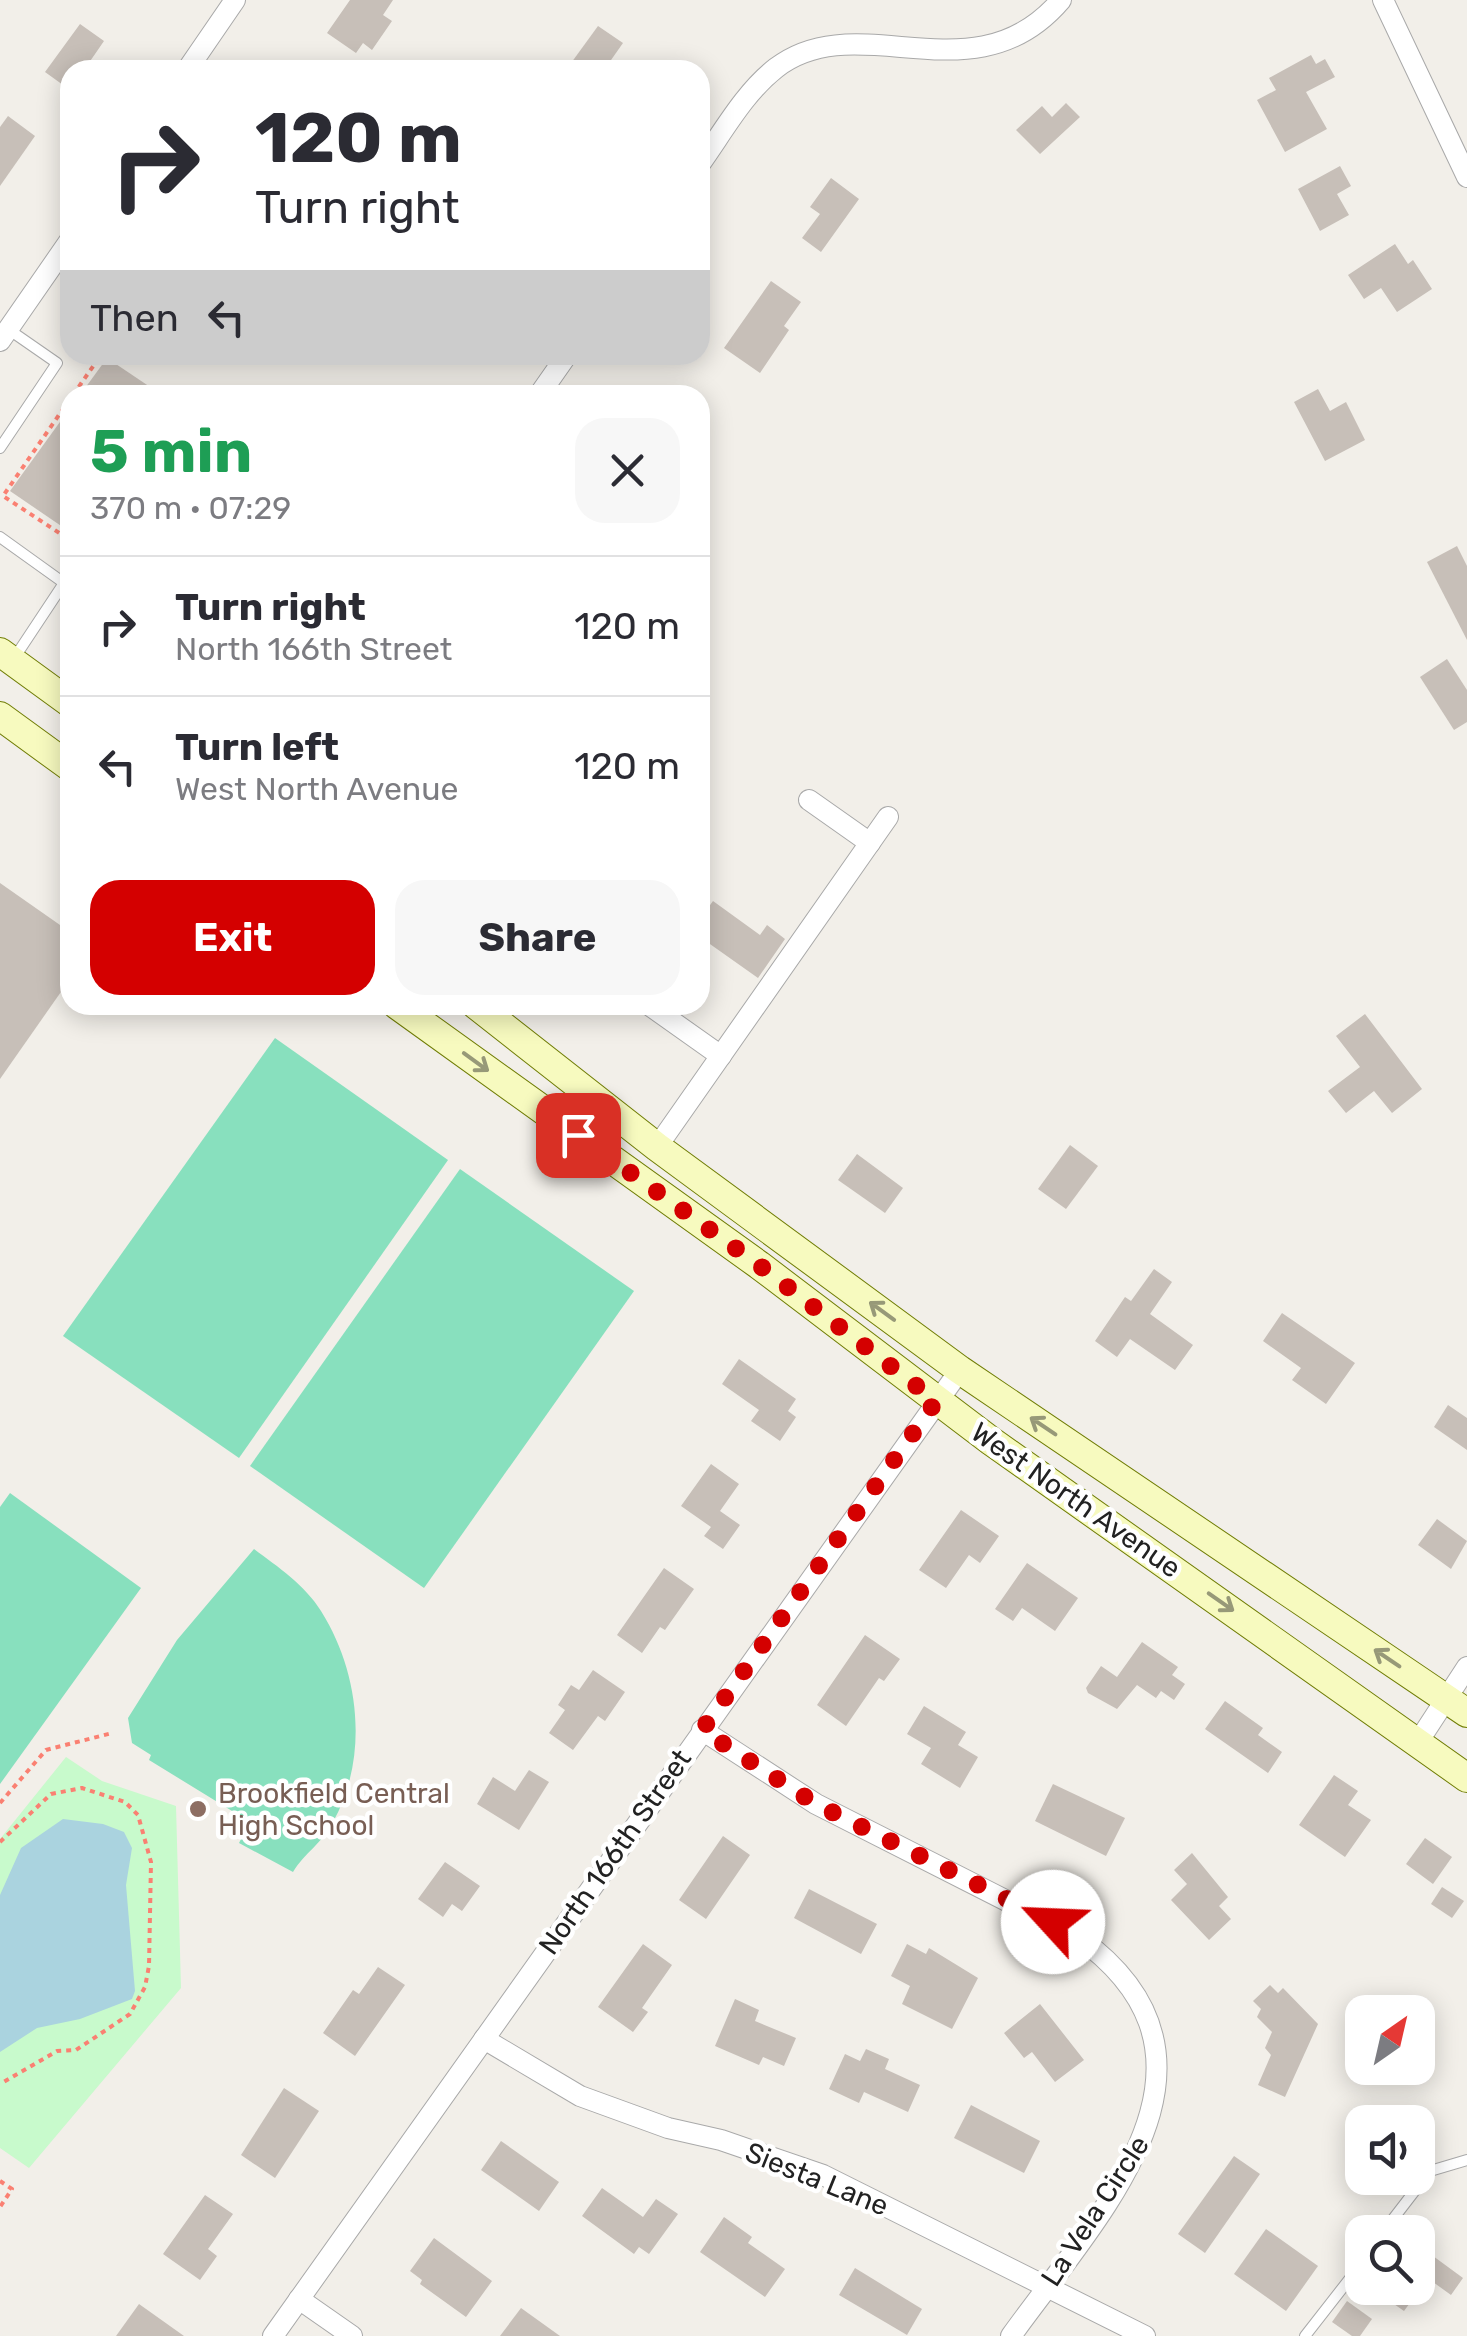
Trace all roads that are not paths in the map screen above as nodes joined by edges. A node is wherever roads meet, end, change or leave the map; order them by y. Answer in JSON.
{"nodes":[{"id":1,"x":235,"y":0,"type":"edge"},
{"id":2,"x":1061,"y":0,"type":"edge"},
{"id":3,"x":1384,"y":0,"type":"edge"},
{"id":4,"x":194,"y":60,"type":"edge"},
{"id":5,"x":710,"y":150,"type":"edge"},
{"id":6,"x":1467,"y":177,"type":"edge"},
{"id":7,"x":60,"y":254,"type":"edge"},
{"id":8,"x":4,"y":335,"type":"edge"},
{"id":9,"x":0,"y":448,"type":"edge"},
{"id":10,"x":0,"y":537,"type":"edge"},
{"id":11,"x":60,"y":580,"type":"edge"},
{"id":12,"x":60,"y":593,"type":"edge"},
{"id":13,"x":6,"y":657,"type":"edge"},
{"id":14,"x":60,"y":696,"type":"edge"},
{"id":15,"x":0,"y":718,"type":"edge"},
{"id":16,"x":60,"y":760,"type":"edge"},
{"id":17,"x":809,"y":800,"type":"dead end"},
{"id":18,"x":888,"y":817,"type":"dead end"},
{"id":19,"x":870,"y":843,"type":"junction"},
{"id":20,"x":411,"y":1015,"type":"edge"},
{"id":21,"x":489,"y":1015,"type":"edge"},
{"id":22,"x":663,"y":1015,"type":"edge"},
{"id":23,"x":721,"y":1056,"type":"junction"},
{"id":24,"x":658,"y":1147,"type":"junction"},
{"id":25,"x":960,"y":1370,"type":"junction"},
{"id":26,"x":936,"y":1401,"type":"junction"},
{"id":27,"x":1467,"y":1667,"type":"edge"},
{"id":28,"x":1457,"y":1706,"type":"edge"},
{"id":29,"x":702,"y":1730,"type":"junction"},
{"id":30,"x":1418,"y":1742,"type":"junction"},
{"id":31,"x":1467,"y":1778,"type":"edge"},
{"id":32,"x":484,"y":2040,"type":"junction"},
{"id":33,"x":1467,"y":2160,"type":"edge"},
{"id":34,"x":1396,"y":2215,"type":"edge"},
{"id":35,"x":1049,"y":2285,"type":"junction"},
{"id":36,"x":1345,"y":2285,"type":"edge"},
{"id":37,"x":299,"y":2299,"type":"junction"},
{"id":38,"x":274,"y":2336,"type":"edge"},
{"id":39,"x":352,"y":2336,"type":"edge"},
{"id":40,"x":1011,"y":2336,"type":"edge"},
{"id":41,"x":1145,"y":2336,"type":"edge"},
{"id":42,"x":1305,"y":2336,"type":"edge"}],
"edges":[{"from":1,"to":4,"type":"street"},
{"from":2,"to":5,"type":"street"},
{"from":3,"to":6,"type":"street"},
{"from":7,"to":8,"type":"street"},
{"from":8,"to":9,"type":"lane"},
{"from":10,"to":11,"type":"lane"},
{"from":12,"to":13,"type":"lane"},
{"from":13,"to":14,"type":"main road"},
{"from":15,"to":16,"type":"main road"},
{"from":17,"to":19,"type":"street"},
{"from":18,"to":19,"type":"street"},
{"from":19,"to":23,"type":"street"},
{"from":20,"to":26,"type":"main road","name":"West North Avenue","one_way":true},
{"from":21,"to":24,"type":"main road","name":"West North Avenue"},
{"from":22,"to":23,"type":"street"},
{"from":23,"to":24,"type":"street"},
{"from":25,"to":24,"type":"main road","name":"West North Avenue","one_way":true},
{"from":25,"to":26,"type":"street","name":"North 166th Street"},
{"from":28,"to":25,"type":"main road","name":"West North Avenue","one_way":true},
{"from":26,"to":29,"type":"street","name":"North 166th Street"},
{"from":26,"to":30,"type":"main road","name":"West North Avenue","one_way":true},
{"from":27,"to":28,"type":"street"},
{"from":28,"to":30,"type":"street"},
{"from":29,"to":32,"type":"street","name":"North 166th Street"},
{"from":29,"to":35,"type":"street","name":"La Vela Circle"},
{"from":30,"to":31,"type":"main road","name":"West North Avenue"},
{"from":32,"to":35,"type":"street","name":"Siesta Lane"},
{"from":32,"to":37,"type":"street","name":"North 166th Street"},
{"from":33,"to":34,"type":"lane"},
{"from":35,"to":40,"type":"street","name":"La Vela Circle"},
{"from":35,"to":41,"type":"street","name":"Siesta Lane"},
{"from":36,"to":42,"type":"lane"},
{"from":37,"to":38,"type":"street","name":"North 166th Street"},
{"from":37,"to":39,"type":"street"}]}
